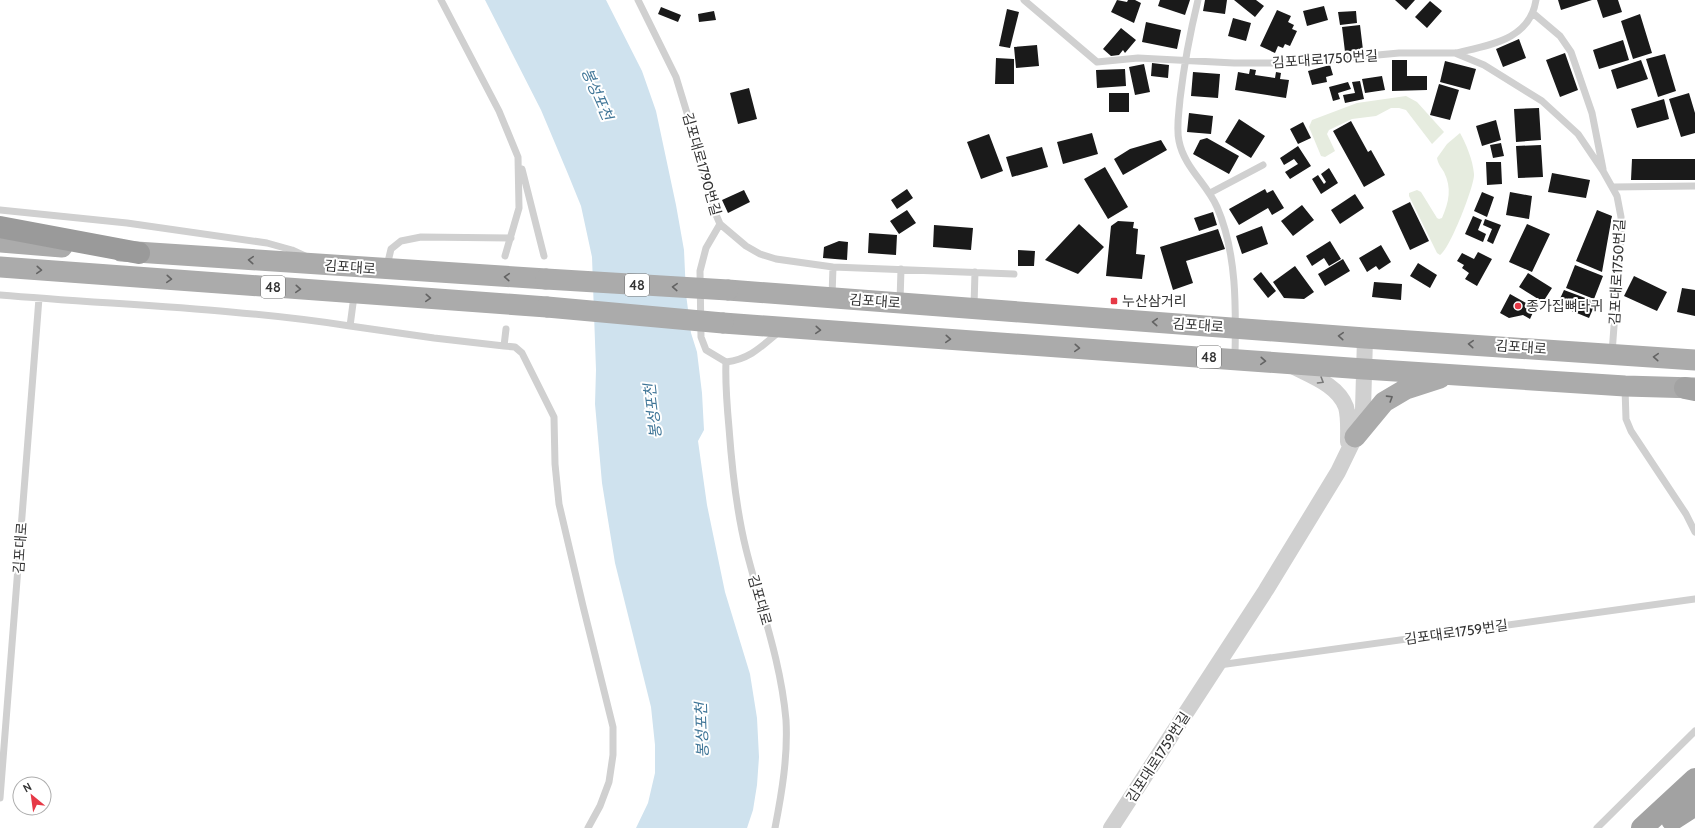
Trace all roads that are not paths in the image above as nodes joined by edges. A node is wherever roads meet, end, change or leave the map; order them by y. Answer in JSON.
{"nodes":[{"id":1,"x":441,"y":0,"type":"edge"},
{"id":2,"x":638,"y":0,"type":"edge"},
{"id":3,"x":1024,"y":0,"type":"edge"},
{"id":4,"x":1198,"y":0,"type":"edge"},
{"id":5,"x":1536,"y":0,"type":"edge"},
{"id":6,"x":1534,"y":14,"type":"junction"},
{"id":7,"x":1455,"y":53,"type":"junction"},
{"id":8,"x":1184,"y":60,"type":"junction"},
{"id":9,"x":518,"y":158,"type":"junction"},
{"id":10,"x":1263,"y":165,"type":"dead end"},
{"id":11,"x":1603,"y":171,"type":"junction"},
{"id":12,"x":1695,"y":186,"type":"edge"},
{"id":13,"x":1613,"y":187,"type":"junction"},
{"id":14,"x":1210,"y":193,"type":"junction"},
{"id":15,"x":0,"y":210,"type":"edge"},
{"id":16,"x":720,"y":224,"type":"junction"},
{"id":17,"x":0,"y":226,"type":"edge"},
{"id":18,"x":511,"y":238,"type":"junction"},
{"id":19,"x":0,"y":242,"type":"edge"},
{"id":20,"x":139,"y":253,"type":"junction"},
{"id":21,"x":506,"y":256,"type":"dead end"},
{"id":22,"x":544,"y":256,"type":"dead end"},
{"id":23,"x":317,"y":264,"type":"junction"},
{"id":24,"x":0,"y":267,"type":"edge"},
{"id":25,"x":833,"y":267,"type":"junction"},
{"id":26,"x":387,"y":269,"type":"junction"},
{"id":27,"x":901,"y":269,"type":"junction"},
{"id":28,"x":975,"y":272,"type":"junction"},
{"id":29,"x":1014,"y":274,"type":"dead end"},
{"id":30,"x":354,"y":293,"type":"junction"},
{"id":31,"x":0,"y":295,"type":"edge"},
{"id":32,"x":39,"y":298,"type":"junction"},
{"id":33,"x":832,"y":298,"type":"junction"},
{"id":34,"x":900,"y":303,"type":"junction"},
{"id":35,"x":974,"y":308,"type":"junction"},
{"id":36,"x":1124,"y":320,"type":"junction"},
{"id":37,"x":350,"y":326,"type":"junction"},
{"id":38,"x":786,"y":327,"type":"junction"},
{"id":39,"x":1236,"y":328,"type":"junction"},
{"id":40,"x":506,"y":329,"type":"dead end"},
{"id":41,"x":1365,"y":338,"type":"junction"},
{"id":42,"x":1434,"y":342,"type":"junction"},
{"id":43,"x":504,"y":346,"type":"junction"},
{"id":44,"x":1121,"y":351,"type":"junction"},
{"id":45,"x":1612,"y":353,"type":"junction"},
{"id":46,"x":1235,"y":359,"type":"junction"},
{"id":47,"x":1695,"y":360,"type":"edge"},
{"id":48,"x":726,"y":362,"type":"junction"},
{"id":49,"x":1287,"y":363,"type":"junction"},
{"id":50,"x":1364,"y":368,"type":"junction"},
{"id":51,"x":1431,"y":373,"type":"junction"},
{"id":52,"x":1453,"y":374,"type":"junction"},
{"id":53,"x":1625,"y":386,"type":"junction"},
{"id":54,"x":1692,"y":388,"type":"edge"},
{"id":55,"x":1352,"y":443,"type":"junction"},
{"id":56,"x":1695,"y":532,"type":"edge"},
{"id":57,"x":1695,"y":599,"type":"edge"},
{"id":58,"x":1217,"y":665,"type":"junction"},
{"id":59,"x":1695,"y":731,"type":"edge"},
{"id":60,"x":1695,"y":774,"type":"edge"},
{"id":61,"x":1695,"y":779,"type":"edge"},
{"id":62,"x":0,"y":798,"type":"edge"},
{"id":63,"x":1695,"y":799,"type":"edge"},
{"id":64,"x":1695,"y":805,"type":"edge"},
{"id":65,"x":1666,"y":819,"type":"edge"},
{"id":66,"x":588,"y":828,"type":"edge"},
{"id":67,"x":774,"y":828,"type":"edge"},
{"id":68,"x":1111,"y":828,"type":"edge"},
{"id":69,"x":1597,"y":828,"type":"edge"},
{"id":70,"x":1642,"y":828,"type":"edge"}],
"edges":[{"from":1,"to":9,"type":"lane"},
{"from":2,"to":16,"type":"lane","name":"김포대로1790번길"},
{"from":3,"to":8,"type":"lane","name":"김포대로1750번길"},
{"from":4,"to":8,"type":"lane"},
{"from":5,"to":6,"type":"lane"},
{"from":6,"to":7,"type":"lane"},
{"from":6,"to":11,"type":"lane","name":"김포대로1750번길"},
{"from":7,"to":8,"type":"lane","name":"김포대로1750번길"},
{"from":7,"to":11,"type":"lane","name":"김포대로1750번길"},
{"from":8,"to":14,"type":"lane"},
{"from":9,"to":18,"type":"lane"},
{"from":9,"to":22,"type":"lane"},
{"from":10,"to":14,"type":"lane"},
{"from":11,"to":13,"type":"lane","name":"김포대로1750번길"},
{"from":12,"to":13,"type":"lane"},
{"from":13,"to":45,"type":"lane","name":"김포대로1750번길"},
{"from":14,"to":39,"type":"lane"},
{"from":15,"to":23,"type":"lane"},
{"from":16,"to":25,"type":"lane","name":"김포대로1790번길"},
{"from":16,"to":48,"type":"lane"},
{"from":17,"to":20,"type":"highway"},
{"from":18,"to":21,"type":"lane"},
{"from":18,"to":26,"type":"lane"},
{"from":19,"to":20,"type":"main road","name":"김포대로","number":"48"},
{"from":23,"to":20,"type":"main road","name":"김포대로","number":"48","one_way":true},
{"from":23,"to":26,"type":"main road","name":"김포대로","number":"48"},
{"from":24,"to":30,"type":"main road","name":"김포대로","number":"48","one_way":true},
{"from":25,"to":27,"type":"lane","name":"김포대로1790번길"},
{"from":25,"to":33,"type":"lane"},
{"from":33,"to":26,"type":"main road","name":"김포대로","number":"48","one_way":true,"bridge":true},
{"from":27,"to":28,"type":"lane","name":"김포대로1790번길"},
{"from":27,"to":34,"type":"lane"},
{"from":28,"to":29,"type":"lane","name":"김포대로1790번길"},
{"from":28,"to":35,"type":"lane"},
{"from":30,"to":37,"type":"lane"},
{"from":30,"to":38,"type":"main road","name":"김포대로","number":"48","one_way":true,"bridge":true},
{"from":31,"to":32,"type":"lane"},
{"from":32,"to":37,"type":"lane"},
{"from":32,"to":62,"type":"lane","name":"김포대로"},
{"from":33,"to":34,"type":"main road","name":"김포대로","number":"48"},
{"from":34,"to":35,"type":"main road","name":"김포대로","number":"48"},
{"from":35,"to":36,"type":"main road","name":"김포대로","number":"48"},
{"from":39,"to":36,"type":"main road","name":"김포대로","number":"48","one_way":true},
{"from":36,"to":44,"type":"main road"},
{"from":37,"to":43,"type":"lane"},
{"from":38,"to":44,"type":"main road","number":"48","one_way":true},
{"from":38,"to":48,"type":"lane"},
{"from":41,"to":39,"type":"main road","name":"김포대로","number":"48","one_way":true},
{"from":39,"to":46,"type":"lane"},
{"from":40,"to":43,"type":"lane"},
{"from":41,"to":42,"type":"main road","name":"김포대로","number":"48"},
{"from":41,"to":50,"type":"street","name":"김포대로1759번길"},
{"from":45,"to":42,"type":"main road","name":"김포대로","number":"48","one_way":true},
{"from":42,"to":51,"type":"main road"},
{"from":43,"to":66,"type":"lane"},
{"from":44,"to":46,"type":"main road","number":"48"},
{"from":47,"to":45,"type":"main road","name":"김포대로","number":"48","one_way":true},
{"from":46,"to":49,"type":"main road","number":"48","one_way":true},
{"from":48,"to":67,"type":"lane","name":"김포대로"},
{"from":49,"to":50,"type":"main road","number":"48"},
{"from":49,"to":55,"type":"street","one_way":true},
{"from":50,"to":51,"type":"main road","number":"48"},
{"from":50,"to":55,"type":"street","name":"김포대로1759번길"},
{"from":51,"to":52,"type":"main road","number":"48"},
{"from":52,"to":53,"type":"main road","number":"48"},
{"from":55,"to":52,"type":"main road","one_way":true},
{"from":53,"to":54,"type":"main road","number":"48"},
{"from":53,"to":56,"type":"lane"},
{"from":55,"to":58,"type":"street","name":"김포대로1759번길"},
{"from":57,"to":58,"type":"lane","name":"김포대로1759번길"},
{"from":58,"to":68,"type":"street","name":"김포대로1759번길"},
{"from":59,"to":69,"type":"lane"},
{"from":60,"to":65,"type":"highway"},
{"from":61,"to":65,"type":"highway"},
{"from":63,"to":65,"type":"highway"},
{"from":64,"to":65,"type":"highway"},
{"from":65,"to":70,"type":"highway"}]}
